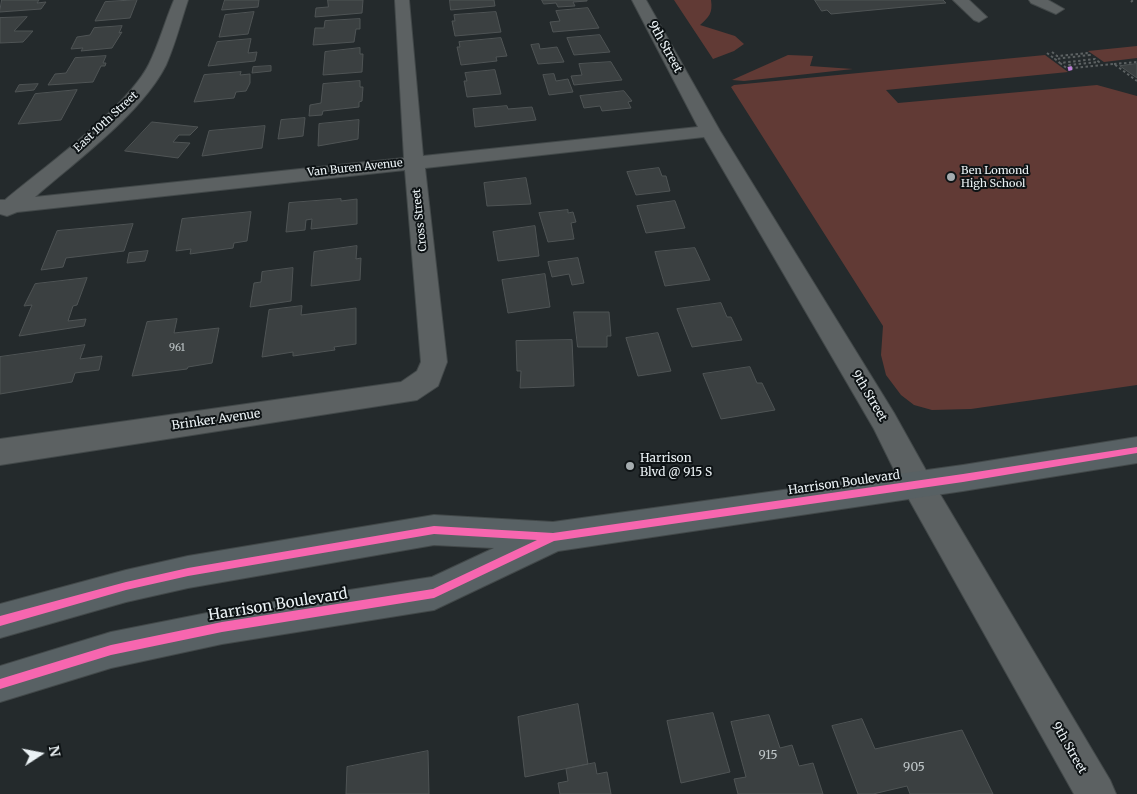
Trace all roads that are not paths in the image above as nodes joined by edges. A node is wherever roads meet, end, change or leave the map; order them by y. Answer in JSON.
{"nodes":[{"id":1,"x":182,"y":0,"type":"edge"},
{"id":2,"x":402,"y":0,"type":"edge"},
{"id":3,"x":639,"y":0,"type":"edge"},
{"id":4,"x":960,"y":0,"type":"edge"},
{"id":5,"x":1036,"y":0,"type":"edge"},
{"id":6,"x":1056,"y":10,"type":"dead end"},
{"id":7,"x":978,"y":17,"type":"dead end"},
{"id":8,"x":710,"y":131,"type":"junction"},
{"id":9,"x":414,"y":162,"type":"junction"},
{"id":10,"x":3,"y":211,"type":"edge"},
{"id":11,"x":428,"y":378,"type":"joint"},
{"id":12,"x":1137,"y":450,"type":"edge"},
{"id":13,"x":0,"y":452,"type":"edge"},
{"id":14,"x":917,"y":484,"type":"junction"},
{"id":15,"x":553,"y":537,"type":"junction"},
{"id":16,"x":0,"y":621,"type":"edge"},
{"id":17,"x":0,"y":684,"type":"edge"},
{"id":18,"x":1096,"y":794,"type":"edge"}],
"edges":[{"from":1,"to":10,"type":"street","name":"East 10th Street"},
{"from":2,"to":9,"type":"street","name":"Cross Street"},
{"from":3,"to":8,"type":"street","name":"9th Street"},
{"from":4,"to":7,"type":"street"},
{"from":5,"to":6,"type":"street"},
{"from":8,"to":9,"type":"street","name":"Van Buren Avenue"},
{"from":8,"to":14,"type":"street","name":"9th Street"},
{"from":9,"to":10,"type":"street","name":"Van Buren Avenue"},
{"from":9,"to":11,"type":"street","name":"Cross Street"},
{"from":11,"to":13,"type":"street","name":"Brinker Avenue"},
{"from":12,"to":14,"type":"main road","name":"Harrison Boulevard"},
{"from":14,"to":15,"type":"main road","name":"Harrison Boulevard"},
{"from":14,"to":18,"type":"street","name":"9th Street"},
{"from":15,"to":16,"type":"main road","name":"Harrison Boulevard"},
{"from":15,"to":17,"type":"main road","name":"Harrison Boulevard"}]}
